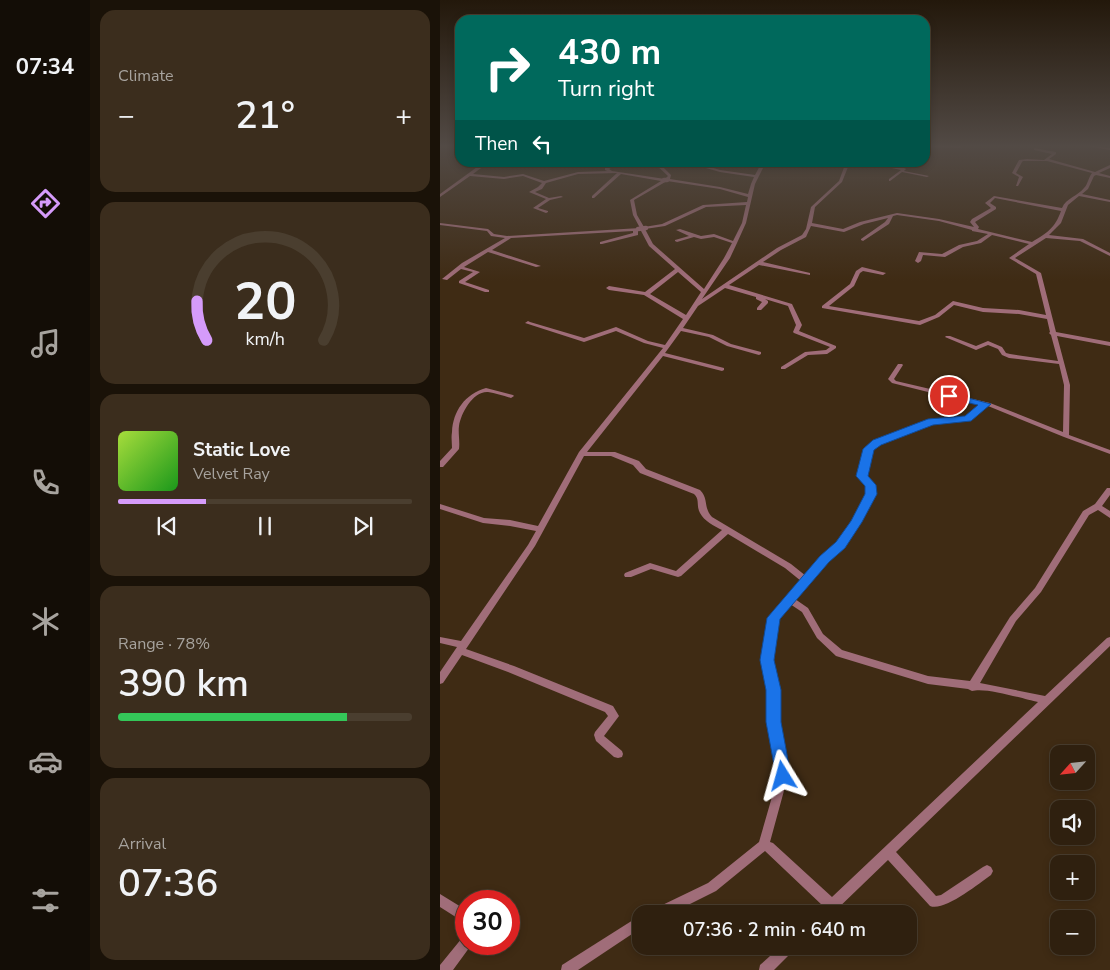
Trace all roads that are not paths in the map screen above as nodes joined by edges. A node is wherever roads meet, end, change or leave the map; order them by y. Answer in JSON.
{"nodes":[{"id":1,"x":533,"y":191,"type":"edge"},
{"id":2,"x":600,"y":191,"type":"edge"},
{"id":3,"x":647,"y":191,"type":"edge"},
{"id":4,"x":726,"y":191,"type":"edge"},
{"id":5,"x":752,"y":191,"type":"edge"},
{"id":6,"x":829,"y":191,"type":"edge"},
{"id":7,"x":1082,"y":191,"type":"edge"},
{"id":8,"x":1079,"y":195,"type":"junction"},
{"id":9,"x":594,"y":197,"type":"dead end"},
{"id":10,"x":561,"y":198,"type":"dead end"},
{"id":11,"x":549,"y":199,"type":"junction"},
{"id":12,"x":750,"y":199,"type":"junction"},
{"id":13,"x":1110,"y":201,"type":"edge"},
{"id":14,"x":1064,"y":210,"type":"junction"},
{"id":15,"x":546,"y":212,"type":"dead end"},
{"id":16,"x":892,"y":215,"type":"junction"},
{"id":17,"x":440,"y":224,"type":"edge"},
{"id":18,"x":809,"y":224,"type":"junction"},
{"id":19,"x":636,"y":229,"type":"junction"},
{"id":20,"x":678,"y":230,"type":"dead end"},
{"id":21,"x":974,"y":230,"type":"junction"},
{"id":22,"x":990,"y":235,"type":"junction"},
{"id":23,"x":693,"y":236,"type":"junction"},
{"id":24,"x":1045,"y":236,"type":"junction"},
{"id":25,"x":510,"y":237,"type":"junction"},
{"id":26,"x":863,"y":240,"type":"dead end"},
{"id":27,"x":677,"y":241,"type":"dead end"},
{"id":28,"x":602,"y":243,"type":"dead end"},
{"id":29,"x":735,"y":244,"type":"junction"},
{"id":30,"x":1033,"y":244,"type":"junction"},
{"id":31,"x":487,"y":250,"type":"junction"},
{"id":32,"x":1110,"y":256,"type":"edge"},
{"id":33,"x":918,"y":262,"type":"dead end"},
{"id":34,"x":759,"y":263,"type":"junction"},
{"id":35,"x":538,"y":266,"type":"dead end"},
{"id":36,"x":460,"y":267,"type":"junction"},
{"id":37,"x":678,"y":269,"type":"junction"},
{"id":38,"x":883,"y":273,"type":"dead end"},
{"id":39,"x":808,"y":274,"type":"dead end"},
{"id":40,"x":445,"y":279,"type":"dead end"},
{"id":41,"x":724,"y":287,"type":"junction"},
{"id":42,"x":608,"y":288,"type":"dead end"},
{"id":43,"x":706,"y":289,"type":"junction"},
{"id":44,"x":487,"y":291,"type":"dead end"},
{"id":45,"x":716,"y":292,"type":"junction"},
{"id":46,"x":646,"y":294,"type":"junction"},
{"id":47,"x":692,"y":308,"type":"junction"},
{"id":48,"x":759,"y":309,"type":"dead end"},
{"id":49,"x":1048,"y":317,"type":"junction"},
{"id":50,"x":686,"y":318,"type":"junction"},
{"id":51,"x":528,"y":323,"type":"dead end"},
{"id":52,"x":679,"y":329,"type":"junction"},
{"id":53,"x":1052,"y":332,"type":"junction"},
{"id":54,"x":948,"y":337,"type":"dead end"},
{"id":55,"x":1110,"y":344,"type":"edge"},
{"id":56,"x":667,"y":348,"type":"junction"},
{"id":57,"x":759,"y":353,"type":"dead end"},
{"id":58,"x":662,"y":354,"type":"junction"},
{"id":59,"x":1062,"y":363,"type":"junction"},
{"id":60,"x":900,"y":364,"type":"dead end"},
{"id":61,"x":783,"y":368,"type":"dead end"},
{"id":62,"x":722,"y":369,"type":"dead end"},
{"id":63,"x":511,"y":396,"type":"dead end"},
{"id":64,"x":986,"y":404,"type":"junction"},
{"id":65,"x":1066,"y":436,"type":"junction"},
{"id":66,"x":1110,"y":452,"type":"edge"},
{"id":67,"x":582,"y":454,"type":"junction"},
{"id":68,"x":440,"y":464,"type":"edge"},
{"id":69,"x":1110,"y":490,"type":"edge"},
{"id":70,"x":440,"y":506,"type":"edge"},
{"id":71,"x":1098,"y":506,"type":"junction"},
{"id":72,"x":1110,"y":515,"type":"edge"},
{"id":73,"x":541,"y":529,"type":"junction"},
{"id":74,"x":726,"y":531,"type":"junction"},
{"id":75,"x":628,"y":575,"type":"dead end"},
{"id":76,"x":806,"y":581,"type":"junction"},
{"id":77,"x":789,"y":599,"type":"junction"},
{"id":78,"x":440,"y":640,"type":"edge"},
{"id":79,"x":1110,"y":640,"type":"edge"},
{"id":80,"x":462,"y":648,"type":"junction"},
{"id":81,"x":440,"y":680,"type":"edge"},
{"id":82,"x":972,"y":687,"type":"junction"},
{"id":83,"x":1047,"y":700,"type":"junction"},
{"id":84,"x":618,"y":754,"type":"dead end"},
{"id":85,"x":764,"y":845,"type":"junction"},
{"id":86,"x":888,"y":851,"type":"junction"},
{"id":87,"x":987,"y":871,"type":"dead end"},
{"id":88,"x":440,"y":900,"type":"edge"},
{"id":89,"x":675,"y":905,"type":"edge"},
{"id":90,"x":823,"y":905,"type":"edge"},
{"id":91,"x":833,"y":905,"type":"edge"},
{"id":92,"x":455,"y":910,"type":"edge"},
{"id":93,"x":632,"y":927,"type":"edge"},
{"id":94,"x":456,"y":955,"type":"edge"},
{"id":95,"x":781,"y":955,"type":"edge"},
{"id":96,"x":445,"y":970,"type":"edge"},
{"id":97,"x":567,"y":970,"type":"edge"},
{"id":98,"x":765,"y":970,"type":"edge"}],
"edges":[{"from":1,"to":11,"type":"street"},
{"from":2,"to":9,"type":"street"},
{"from":3,"to":37,"type":"street"},
{"from":4,"to":12,"type":"street"},
{"from":5,"to":12,"type":"street"},
{"from":6,"to":18,"type":"street"},
{"from":7,"to":8,"type":"street"},
{"from":8,"to":13,"type":"street"},
{"from":8,"to":14,"type":"street"},
{"from":10,"to":11,"type":"street"},
{"from":11,"to":15,"type":"street"},
{"from":12,"to":19,"type":"street","bridge":true},
{"from":12,"to":29,"type":"street"},
{"from":14,"to":21,"type":"street"},
{"from":14,"to":24,"type":"street"},
{"from":16,"to":18,"type":"street"},
{"from":16,"to":21,"type":"street"},
{"from":16,"to":26,"type":"street"},
{"from":17,"to":25,"type":"street"},
{"from":18,"to":34,"type":"street"},
{"from":19,"to":25,"type":"street"},
{"from":19,"to":28,"type":"street"},
{"from":20,"to":23,"type":"street"},
{"from":21,"to":22,"type":"street"},
{"from":22,"to":30,"type":"street"},
{"from":22,"to":33,"type":"street"},
{"from":23,"to":27,"type":"street"},
{"from":23,"to":29,"type":"street"},
{"from":24,"to":30,"type":"street"},
{"from":24,"to":32,"type":"street"},
{"from":25,"to":31,"type":"street"},
{"from":29,"to":43,"type":"street"},
{"from":30,"to":49,"type":"street"},
{"from":31,"to":35,"type":"street"},
{"from":31,"to":36,"type":"street"},
{"from":34,"to":39,"type":"street"},
{"from":34,"to":41,"type":"street"},
{"from":36,"to":40,"type":"street"},
{"from":36,"to":44,"type":"street"},
{"from":37,"to":43,"type":"street"},
{"from":37,"to":46,"type":"street"},
{"from":38,"to":49,"type":"street"},
{"from":41,"to":45,"type":"street"},
{"from":41,"to":48,"type":"street"},
{"from":41,"to":61,"type":"street"},
{"from":42,"to":46,"type":"street"},
{"from":43,"to":45,"type":"street"},
{"from":43,"to":47,"type":"street"},
{"from":45,"to":47,"type":"street"},
{"from":46,"to":50,"type":"street"},
{"from":47,"to":50,"type":"street"},
{"from":49,"to":53,"type":"street"},
{"from":50,"to":52,"type":"street"},
{"from":51,"to":56,"type":"street"},
{"from":52,"to":56,"type":"street"},
{"from":52,"to":57,"type":"street"},
{"from":53,"to":55,"type":"street"},
{"from":53,"to":59,"type":"street"},
{"from":54,"to":59,"type":"street"},
{"from":56,"to":58,"type":"street"},
{"from":58,"to":62,"type":"street"},
{"from":58,"to":67,"type":"street"},
{"from":59,"to":65,"type":"street"},
{"from":60,"to":64,"type":"street"},
{"from":63,"to":68,"type":"street"},
{"from":64,"to":65,"type":"street"},
{"from":64,"to":76,"type":"street"},
{"from":65,"to":66,"type":"street"},
{"from":67,"to":73,"type":"street"},
{"from":67,"to":74,"type":"street"},
{"from":69,"to":71,"type":"street"},
{"from":70,"to":73,"type":"street"},
{"from":71,"to":72,"type":"street"},
{"from":71,"to":82,"type":"street"},
{"from":73,"to":80,"type":"street"},
{"from":74,"to":75,"type":"street"},
{"from":74,"to":76,"type":"street"},
{"from":76,"to":77,"type":"street"},
{"from":77,"to":82,"type":"street"},
{"from":77,"to":85,"type":"street"},
{"from":78,"to":80,"type":"street"},
{"from":79,"to":83,"type":"street"},
{"from":80,"to":81,"type":"street"},
{"from":80,"to":84,"type":"street"},
{"from":82,"to":83,"type":"street"},
{"from":83,"to":86,"type":"street"},
{"from":85,"to":89,"type":"street"},
{"from":85,"to":90,"type":"street"},
{"from":86,"to":87,"type":"street"},
{"from":86,"to":91,"type":"street"},
{"from":88,"to":92,"type":"street"},
{"from":93,"to":97,"type":"street"},
{"from":94,"to":96,"type":"street"},
{"from":95,"to":98,"type":"street"}]}
